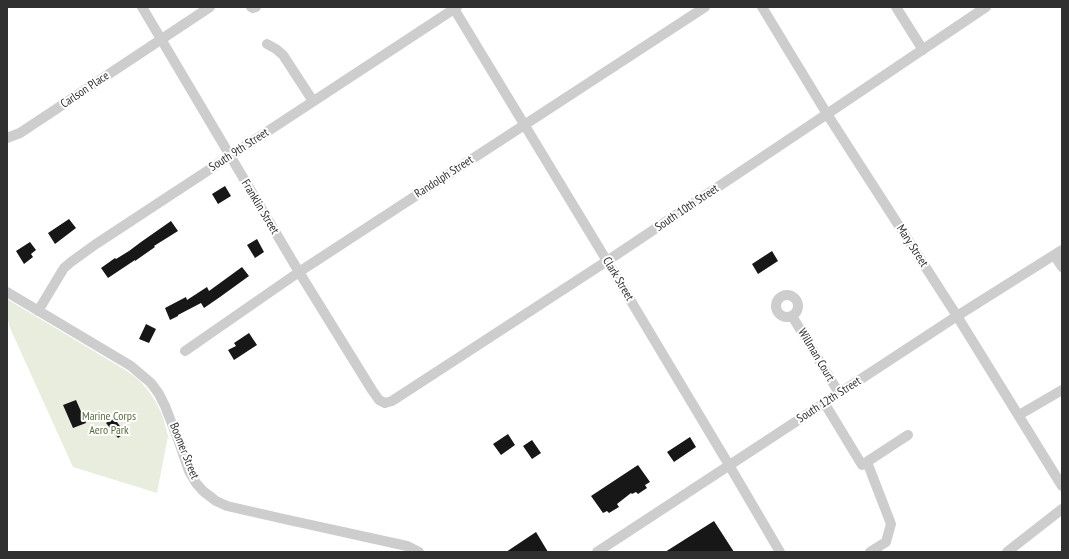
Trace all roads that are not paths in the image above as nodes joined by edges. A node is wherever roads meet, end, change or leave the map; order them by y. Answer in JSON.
{"nodes":[{"id":1,"x":142,"y":7,"type":"edge"},
{"id":2,"x":210,"y":7,"type":"edge"},
{"id":3,"x":251,"y":7,"type":"edge"},
{"id":4,"x":256,"y":7,"type":"edge"},
{"id":5,"x":705,"y":7,"type":"edge"},
{"id":6,"x":762,"y":7,"type":"edge"},
{"id":7,"x":896,"y":7,"type":"edge"},
{"id":8,"x":986,"y":7,"type":"edge"},
{"id":9,"x":455,"y":8,"type":"edge"},
{"id":10,"x":161,"y":39,"type":"junction"},
{"id":11,"x":267,"y":44,"type":"dead end"},
{"id":12,"x":923,"y":50,"type":"junction"},
{"id":13,"x":313,"y":101,"type":"junction"},
{"id":14,"x":827,"y":114,"type":"junction"},
{"id":15,"x":524,"y":124,"type":"junction"},
{"id":16,"x":7,"y":138,"type":"edge"},
{"id":17,"x":230,"y":156,"type":"junction"},
{"id":18,"x":1058,"y":252,"type":"edge"},
{"id":19,"x":608,"y":261,"type":"junction"},
{"id":20,"x":1062,"y":267,"type":"edge"},
{"id":21,"x":299,"y":272,"type":"junction"},
{"id":22,"x":7,"y":292,"type":"edge"},
{"id":23,"x":38,"y":311,"type":"junction"},
{"id":24,"x":792,"y":316,"type":"dead end"},
{"id":25,"x":957,"y":316,"type":"junction"},
{"id":26,"x":185,"y":351,"type":"dead end"},
{"id":27,"x":1062,"y":390,"type":"edge"},
{"id":28,"x":839,"y":393,"type":"junction"},
{"id":29,"x":384,"y":402,"type":"joint"},
{"id":30,"x":825,"y":404,"type":"junction"},
{"id":31,"x":1019,"y":415,"type":"junction"},
{"id":32,"x":908,"y":435,"type":"dead end"},
{"id":33,"x":867,"y":462,"type":"junction"},
{"id":34,"x":729,"y":465,"type":"junction"},
{"id":35,"x":1061,"y":484,"type":"edge"},
{"id":36,"x":1062,"y":509,"type":"edge"},
{"id":37,"x":419,"y":552,"type":"edge"},
{"id":38,"x":597,"y":552,"type":"edge"},
{"id":39,"x":780,"y":552,"type":"edge"},
{"id":40,"x":870,"y":552,"type":"edge"},
{"id":41,"x":1007,"y":552,"type":"edge"}],
"edges":[{"from":1,"to":10,"type":"street","name":"Franklin Street"},
{"from":2,"to":10,"type":"street","name":"Carlson Place"},
{"from":3,"to":4,"type":"street"},
{"from":5,"to":15,"type":"street","name":"Randolph Street"},
{"from":6,"to":14,"type":"street","name":"Mary Street"},
{"from":7,"to":12,"type":"street"},
{"from":8,"to":12,"type":"street","name":"South 10th Street"},
{"from":9,"to":13,"type":"street","name":"South 9th Street"},
{"from":9,"to":15,"type":"street","name":"Clark Street"},
{"from":10,"to":16,"type":"street","name":"Carlson Place"},
{"from":10,"to":17,"type":"street","name":"Franklin Street"},
{"from":11,"to":13,"type":"street"},
{"from":12,"to":14,"type":"street","name":"South 10th Street"},
{"from":13,"to":17,"type":"street","name":"South 9th Street"},
{"from":14,"to":19,"type":"street","name":"South 10th Street"},
{"from":14,"to":25,"type":"street","name":"Mary Street"},
{"from":15,"to":19,"type":"street","name":"Clark Street"},
{"from":15,"to":21,"type":"street","name":"Randolph Street"},
{"from":17,"to":21,"type":"street","name":"Franklin Street"},
{"from":17,"to":23,"type":"street","name":"South 9th Street"},
{"from":18,"to":20,"type":"street"},
{"from":18,"to":25,"type":"street","name":"South 12th Street"},
{"from":19,"to":29,"type":"street","name":"South 10th Street"},
{"from":19,"to":34,"type":"street","name":"Clark Street"},
{"from":21,"to":26,"type":"street","name":"Randolph Street"},
{"from":21,"to":29,"type":"street","name":"Franklin Street"},
{"from":22,"to":23,"type":"street","name":"Boomer Street"},
{"from":23,"to":37,"type":"street","name":"Boomer Street"},
{"from":24,"to":28,"type":"street","name":"Willman Court"},
{"from":25,"to":28,"type":"street","name":"South 12th Street"},
{"from":25,"to":31,"type":"street","name":"Mary Street"},
{"from":27,"to":31,"type":"street"},
{"from":28,"to":30,"type":"street","name":"South 12th Street"},
{"from":30,"to":33,"type":"street"},
{"from":30,"to":34,"type":"street","name":"South 12th Street"},
{"from":31,"to":35,"type":"street","name":"Mary Street"},
{"from":32,"to":33,"type":"street"},
{"from":33,"to":40,"type":"street"},
{"from":34,"to":38,"type":"street","name":"South 12th Street"},
{"from":34,"to":39,"type":"street","name":"Clark Street"},
{"from":36,"to":41,"type":"street"}]}
